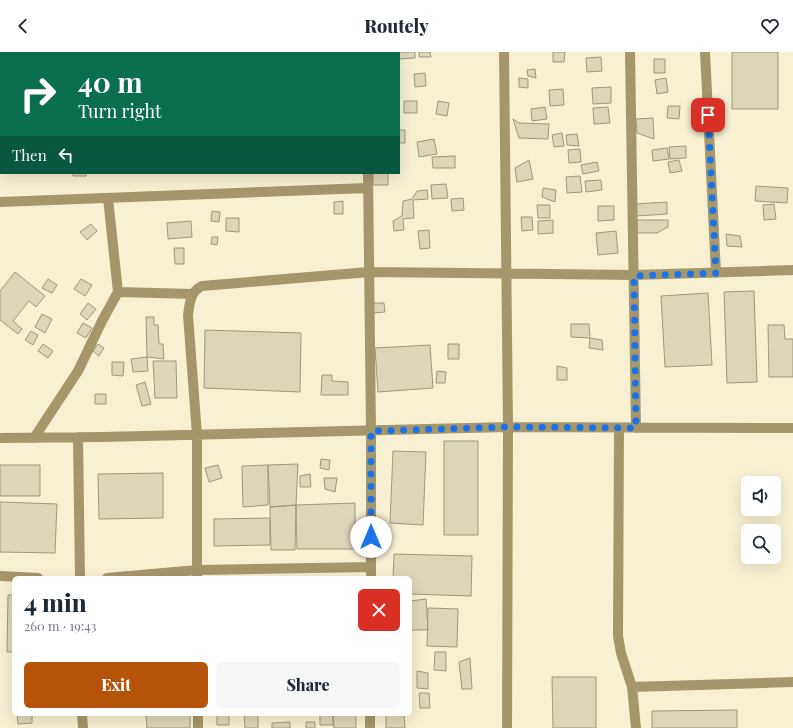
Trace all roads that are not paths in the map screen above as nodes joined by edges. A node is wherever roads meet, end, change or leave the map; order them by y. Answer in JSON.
{"nodes":[{"id":1,"x":504,"y":52,"type":"edge"},
{"id":2,"x":630,"y":52,"type":"edge"},
{"id":3,"x":705,"y":52,"type":"edge"},
{"id":4,"x":368,"y":174,"type":"edge"},
{"id":5,"x":368,"y":188,"type":"junction"},
{"id":6,"x":108,"y":198,"type":"junction"},
{"id":7,"x":0,"y":202,"type":"edge"},
{"id":8,"x":793,"y":270,"type":"edge"},
{"id":9,"x":369,"y":272,"type":"junction"},
{"id":10,"x":716,"y":273,"type":"junction"},
{"id":11,"x":506,"y":274,"type":"junction"},
{"id":12,"x":634,"y":276,"type":"junction"},
{"id":13,"x":118,"y":292,"type":"junction"},
{"id":14,"x":193,"y":294,"type":"junction"},
{"id":15,"x":508,"y":427,"type":"junction"},
{"id":16,"x":619,"y":428,"type":"junction"},
{"id":17,"x":636,"y":428,"type":"junction"},
{"id":18,"x":793,"y":428,"type":"edge"},
{"id":19,"x":371,"y":431,"type":"junction"},
{"id":20,"x":197,"y":435,"type":"junction"},
{"id":21,"x":78,"y":437,"type":"junction"},
{"id":22,"x":0,"y":438,"type":"edge"},
{"id":23,"x":34,"y":438,"type":"junction"},
{"id":24,"x":371,"y":567,"type":"junction"},
{"id":25,"x":197,"y":574,"type":"edge"},
{"id":26,"x":0,"y":576,"type":"edge"},
{"id":27,"x":80,"y":576,"type":"edge"},
{"id":28,"x":152,"y":576,"type":"edge"},
{"id":29,"x":371,"y":576,"type":"edge"},
{"id":30,"x":12,"y":577,"type":"edge"},
{"id":31,"x":793,"y":682,"type":"edge"},
{"id":32,"x":632,"y":687,"type":"junction"},
{"id":33,"x":82,"y":716,"type":"edge"},
{"id":34,"x":198,"y":716,"type":"edge"},
{"id":35,"x":370,"y":716,"type":"edge"},
{"id":36,"x":83,"y":728,"type":"edge"},
{"id":37,"x":198,"y":728,"type":"edge"},
{"id":38,"x":370,"y":728,"type":"edge"},
{"id":39,"x":507,"y":728,"type":"edge"},
{"id":40,"x":636,"y":728,"type":"edge"}],
"edges":[{"from":1,"to":11,"type":"street"},
{"from":2,"to":12,"type":"street"},
{"from":3,"to":10,"type":"street"},
{"from":4,"to":5,"type":"street"},
{"from":5,"to":6,"type":"street"},
{"from":5,"to":9,"type":"street"},
{"from":6,"to":7,"type":"street"},
{"from":6,"to":13,"type":"street"},
{"from":8,"to":10,"type":"street"},
{"from":9,"to":11,"type":"street"},
{"from":9,"to":14,"type":"street"},
{"from":9,"to":19,"type":"street"},
{"from":10,"to":12,"type":"street"},
{"from":11,"to":12,"type":"street"},
{"from":11,"to":15,"type":"street"},
{"from":12,"to":17,"type":"street"},
{"from":13,"to":14,"type":"street"},
{"from":13,"to":23,"type":"street"},
{"from":14,"to":20,"type":"street"},
{"from":15,"to":16,"type":"street"},
{"from":15,"to":19,"type":"street"},
{"from":15,"to":39,"type":"street"},
{"from":16,"to":17,"type":"street"},
{"from":16,"to":32,"type":"street"},
{"from":17,"to":18,"type":"street"},
{"from":19,"to":20,"type":"street"},
{"from":19,"to":24,"type":"street"},
{"from":20,"to":21,"type":"street"},
{"from":20,"to":25,"type":"street"},
{"from":21,"to":23,"type":"street"},
{"from":21,"to":27,"type":"street"},
{"from":22,"to":23,"type":"street"},
{"from":24,"to":25,"type":"street"},
{"from":24,"to":29,"type":"street"},
{"from":25,"to":28,"type":"street"},
{"from":26,"to":30,"type":"street"},
{"from":31,"to":32,"type":"street"},
{"from":32,"to":40,"type":"street"},
{"from":33,"to":36,"type":"street"},
{"from":34,"to":37,"type":"street"},
{"from":35,"to":38,"type":"street"}]}
